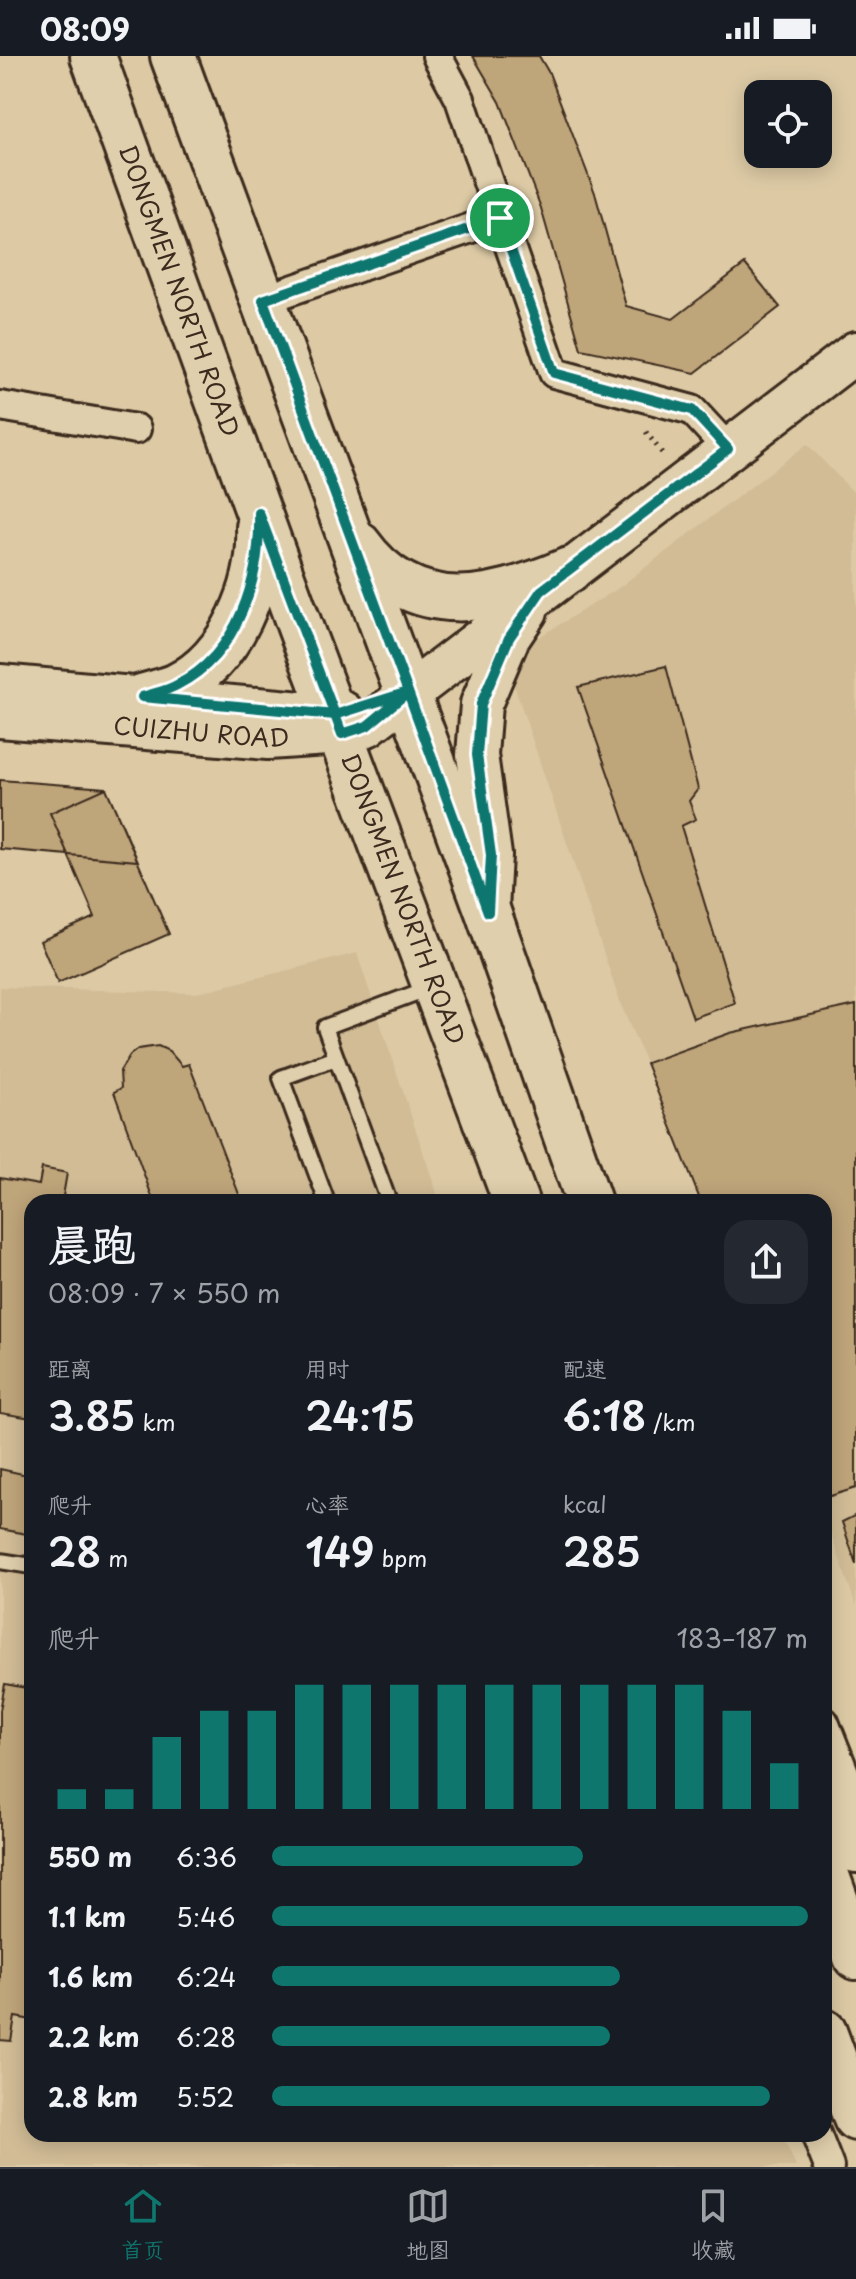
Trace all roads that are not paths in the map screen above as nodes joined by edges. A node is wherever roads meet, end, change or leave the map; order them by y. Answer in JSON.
{"nodes":[{"id":1,"x":93,"y":56,"type":"edge"},
{"id":2,"x":173,"y":56,"type":"edge"},
{"id":3,"x":437,"y":56,"type":"edge"},
{"id":4,"x":500,"y":218,"type":"junction"},
{"id":5,"x":263,"y":300,"type":"junction"},
{"id":6,"x":856,"y":352,"type":"edge"},
{"id":7,"x":0,"y":406,"type":"edge"},
{"id":8,"x":136,"y":429,"type":"dead end"},
{"id":9,"x":728,"y":449,"type":"junction"},
{"id":10,"x":259,"y":513,"type":"junction"},
{"id":11,"x":348,"y":531,"type":"junction"},
{"id":12,"x":555,"y":580,"type":"junction"},
{"id":13,"x":0,"y":685,"type":"edge"},
{"id":14,"x":408,"y":692,"type":"junction"},
{"id":15,"x":142,"y":697,"type":"junction"},
{"id":16,"x":0,"y":717,"type":"edge"},
{"id":17,"x":338,"y":724,"type":"junction"},
{"id":18,"x":488,"y":912,"type":"junction"},
{"id":19,"x":436,"y":985,"type":"junction"},
{"id":20,"x":336,"y":1058,"type":"junction"},
{"id":21,"x":324,"y":1194,"type":"edge"},
{"id":22,"x":386,"y":1194,"type":"edge"},
{"id":23,"x":513,"y":1194,"type":"edge"},
{"id":24,"x":586,"y":1194,"type":"edge"},
{"id":25,"x":0,"y":1561,"type":"edge"},
{"id":26,"x":24,"y":1565,"type":"edge"},
{"id":27,"x":832,"y":1742,"type":"edge"},
{"id":28,"x":856,"y":1803,"type":"edge"},
{"id":29,"x":832,"y":1808,"type":"edge"},
{"id":30,"x":856,"y":1850,"type":"edge"},
{"id":31,"x":832,"y":1890,"type":"edge"},
{"id":32,"x":856,"y":1957,"type":"edge"},
{"id":33,"x":832,"y":2054,"type":"edge"},
{"id":34,"x":856,"y":2118,"type":"edge"},
{"id":35,"x":819,"y":2142,"type":"edge"},
{"id":36,"x":829,"y":2167,"type":"edge"}],
"edges":[{"from":1,"to":10,"type":"main road","name":"DONGMEN NORTH ROAD"},
{"from":2,"to":5,"type":"main road"},
{"from":3,"to":4,"type":"street"},
{"from":4,"to":5,"type":"street"},
{"from":4,"to":9,"type":"street"},
{"from":5,"to":11,"type":"main road"},
{"from":6,"to":9,"type":"street","name":"CUIZHU ROAD"},
{"from":7,"to":8,"type":"street"},
{"from":9,"to":12,"type":"street","name":"CUIZHU ROAD"},
{"from":10,"to":15,"type":"main road"},
{"from":10,"to":17,"type":"main road","name":"DONGMEN NORTH ROAD"},
{"from":11,"to":12,"type":"main road"},
{"from":11,"to":14,"type":"main road"},
{"from":12,"to":14,"type":"street","name":"CUIZHU ROAD"},
{"from":12,"to":18,"type":"street"},
{"from":13,"to":15,"type":"street","name":"CUIZHU ROAD"},
{"from":14,"to":17,"type":"street","name":"CUIZHU ROAD"},
{"from":14,"to":18,"type":"main road"},
{"from":15,"to":17,"type":"street","name":"CUIZHU ROAD"},
{"from":16,"to":17,"type":"street","name":"CUIZHU ROAD"},
{"from":17,"to":19,"type":"main road","name":"DONGMEN NORTH ROAD"},
{"from":18,"to":24,"type":"main road"},
{"from":19,"to":20,"type":"lane"},
{"from":19,"to":23,"type":"main road","name":"DONGMEN NORTH ROAD"},
{"from":20,"to":21,"type":"lane"},
{"from":20,"to":22,"type":"lane"},
{"from":25,"to":26,"type":"lane"},
{"from":27,"to":28,"type":"street"},
{"from":29,"to":30,"type":"main road"},
{"from":31,"to":32,"type":"main road"},
{"from":33,"to":34,"type":"main road"},
{"from":35,"to":36,"type":"street"}]}
